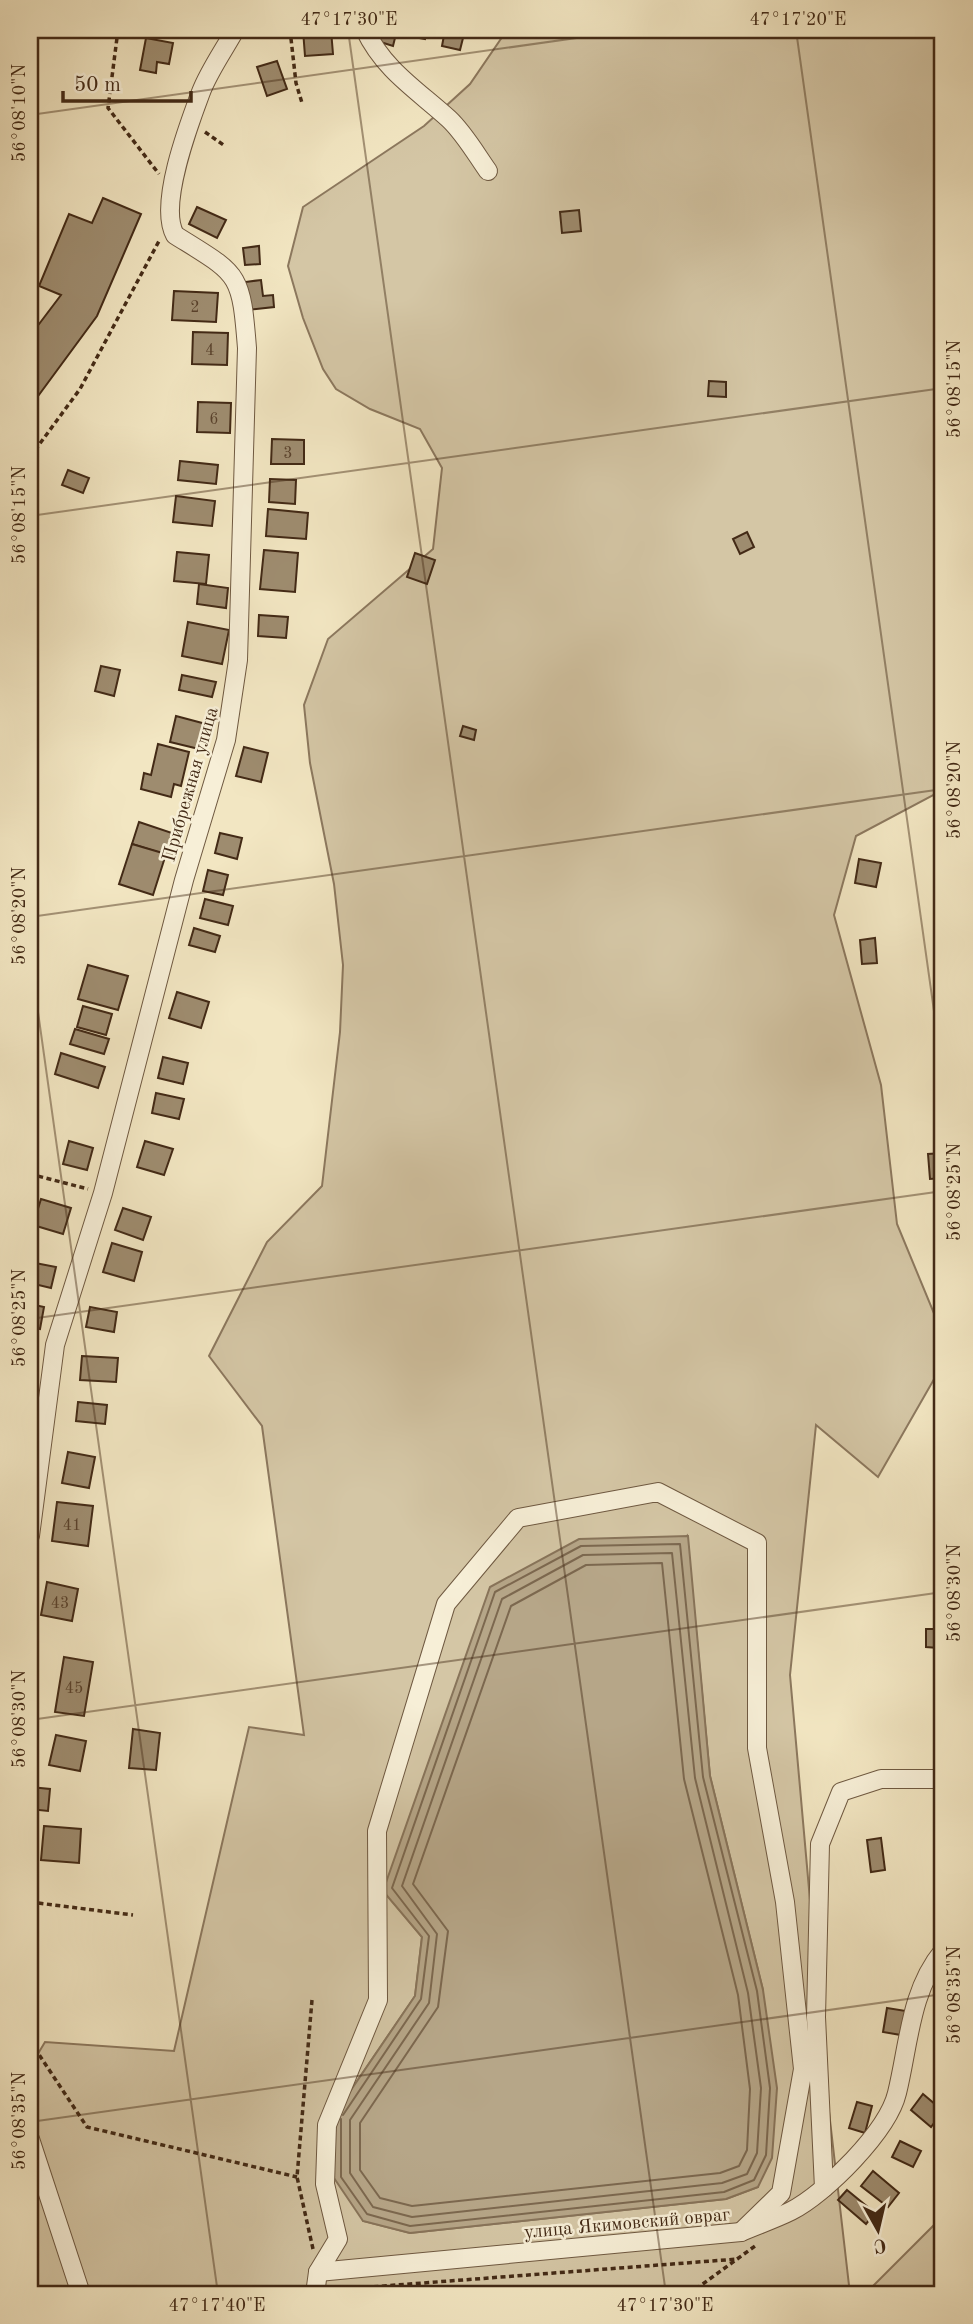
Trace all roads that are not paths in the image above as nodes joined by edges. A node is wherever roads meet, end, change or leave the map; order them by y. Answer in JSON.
{"nodes":[{"id":1,"x":235,"y":30,"type":"edge"},
{"id":2,"x":365,"y":30,"type":"edge"},
{"id":3,"x":488,"y":171,"type":"dead end"},
{"id":4,"x":30,"y":1536,"type":"edge"},
{"id":5,"x":943,"y":1779,"type":"edge"},
{"id":6,"x":943,"y":1951,"type":"edge"},
{"id":7,"x":30,"y":2139,"type":"edge"},
{"id":8,"x":824,"y":2188,"type":"junction"},
{"id":9,"x":741,"y":2232,"type":"junction"},
{"id":10,"x":318,"y":2272,"type":"junction"},
{"id":11,"x":315,"y":2293,"type":"edge"},
{"id":12,"x":81,"y":2294,"type":"edge"}],
"edges":[{"from":1,"to":4,"type":"street","name":"Прибрежная улица"},
{"from":2,"to":3,"type":"street"},
{"from":5,"to":8,"type":"street"},
{"from":6,"to":8,"type":"street","name":"улица Якимовский овраг"},
{"from":7,"to":12,"type":"street"},
{"from":8,"to":9,"type":"street","name":"улица Якимовский овраг"},
{"from":9,"to":10,"type":"street","name":"улица Якимовский овраг"},
{"from":9,"to":10,"type":"street"},
{"from":10,"to":11,"type":"street"}]}
